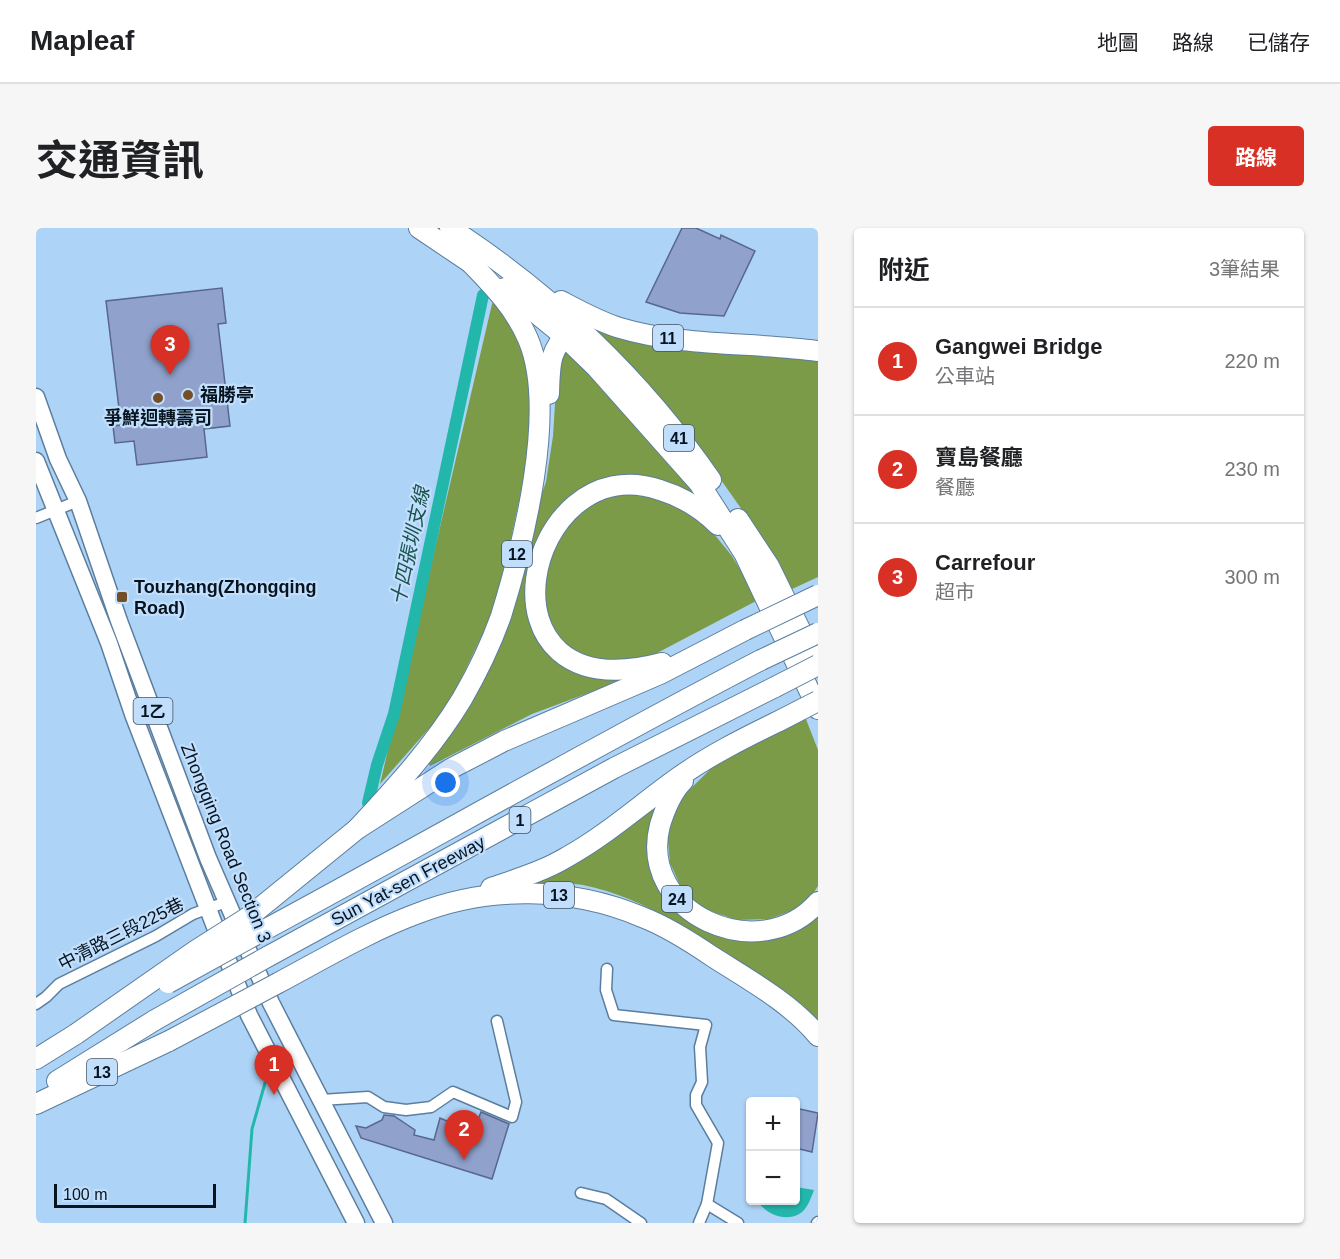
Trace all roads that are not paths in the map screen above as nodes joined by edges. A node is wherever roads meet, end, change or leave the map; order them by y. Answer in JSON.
{"nodes":[{"id":1,"x":419,"y":228,"type":"edge"},
{"id":2,"x":450,"y":228,"type":"edge"},
{"id":3,"x":465,"y":257,"type":"junction"},
{"id":4,"x":529,"y":284,"type":"junction"},
{"id":5,"x":569,"y":329,"type":"junction"},
{"id":6,"x":818,"y":351,"type":"edge"},
{"id":7,"x":36,"y":397,"type":"edge"},
{"id":8,"x":36,"y":461,"type":"edge"},
{"id":9,"x":78,"y":501,"type":"junction"},
{"id":10,"x":55,"y":509,"type":"junction"},
{"id":11,"x":36,"y":518,"type":"edge"},
{"id":12,"x":524,"y":526,"type":"junction"},
{"id":13,"x":744,"y":553,"type":"junction"},
{"id":14,"x":818,"y":594,"type":"edge"},
{"id":15,"x":818,"y":633,"type":"edge"},
{"id":16,"x":700,"y":653,"type":"junction"},
{"id":17,"x":818,"y":666,"type":"edge"},
{"id":18,"x":818,"y":701,"type":"edge"},
{"id":19,"x":818,"y":709,"type":"edge"},
{"id":20,"x":704,"y":761,"type":"junction"},
{"id":21,"x":357,"y":830,"type":"junction"},
{"id":22,"x":226,"y":902,"type":"junction"},
{"id":23,"x":455,"y":902,"type":"junction"},
{"id":24,"x":818,"y":902,"type":"edge"},
{"id":25,"x":208,"y":908,"type":"junction"},
{"id":26,"x":254,"y":925,"type":"junction"},
{"id":27,"x":608,"y":969,"type":"dead end"},
{"id":28,"x":36,"y":1004,"type":"edge"},
{"id":29,"x":497,"y":1021,"type":"dead end"},
{"id":30,"x":818,"y":1036,"type":"edge"},
{"id":31,"x":36,"y":1059,"type":"edge"},
{"id":32,"x":36,"y":1093,"type":"edge"},
{"id":33,"x":321,"y":1100,"type":"junction"},
{"id":34,"x":36,"y":1104,"type":"edge"},
{"id":35,"x":581,"y":1193,"type":"dead end"},
{"id":36,"x":707,"y":1204,"type":"junction"},
{"id":37,"x":356,"y":1223,"type":"edge"},
{"id":38,"x":384,"y":1223,"type":"edge"},
{"id":39,"x":642,"y":1223,"type":"edge"},
{"id":40,"x":699,"y":1223,"type":"edge"},
{"id":41,"x":738,"y":1223,"type":"edge"}],
"edges":[{"from":1,"to":3,"type":"highway"},
{"from":2,"to":4,"type":"highway"},
{"from":3,"to":5,"type":"highway"},
{"from":3,"to":12,"type":"highway","number":"12"},
{"from":4,"to":5,"type":"highway"},
{"from":4,"to":6,"type":"highway","number":"11"},
{"from":5,"to":12,"type":"highway"},
{"from":5,"to":13,"type":"highway"},
{"from":5,"to":17,"type":"highway","number":"41"},
{"from":7,"to":9,"type":"main road","name":"Zhongqing Road Section 3","number":"1乙"},
{"from":8,"to":10,"type":"main road","number":"1乙"},
{"from":9,"to":10,"type":"street"},
{"from":9,"to":22,"type":"main road","name":"Zhongqing Road Section 3","number":"1乙"},
{"from":10,"to":11,"type":"street"},
{"from":10,"to":25,"type":"main road","number":"1乙"},
{"from":12,"to":21,"type":"highway","number":"12"},
{"from":13,"to":16,"type":"highway"},
{"from":13,"to":19,"type":"highway"},
{"from":14,"to":16,"type":"highway","bridge":true},
{"from":15,"to":26,"type":"highway","name":"Sun Yat-sen Freeway","number":"1","bridge":true},
{"from":16,"to":21,"type":"highway"},
{"from":17,"to":32,"type":"highway","name":"Sun Yat-sen Freeway","number":"1","bridge":true},
{"from":18,"to":20,"type":"highway","bridge":true},
{"from":20,"to":23,"type":"highway"},
{"from":20,"to":24,"type":"highway","number":"24"},
{"from":21,"to":26,"type":"highway"},
{"from":22,"to":25,"type":"street","name":"中清路三段225巷"},
{"from":22,"to":33,"type":"main road","name":"Zhongqing Road Section 3","number":"1乙"},
{"from":23,"to":30,"type":"highway","number":"13"},
{"from":23,"to":34,"type":"highway","number":"13","bridge":true},
{"from":25,"to":28,"type":"street","name":"中清路三段225巷"},
{"from":25,"to":37,"type":"main road","number":"1乙"},
{"from":26,"to":31,"type":"highway","name":"Sun Yat-sen Freeway","number":"1","bridge":true},
{"from":27,"to":36,"type":"street"},
{"from":29,"to":33,"type":"street"},
{"from":33,"to":38,"type":"main road","name":"Zhongqing Road Section 3","number":"1乙"},
{"from":35,"to":39,"type":"street"},
{"from":36,"to":40,"type":"street"},
{"from":36,"to":41,"type":"street"}]}
